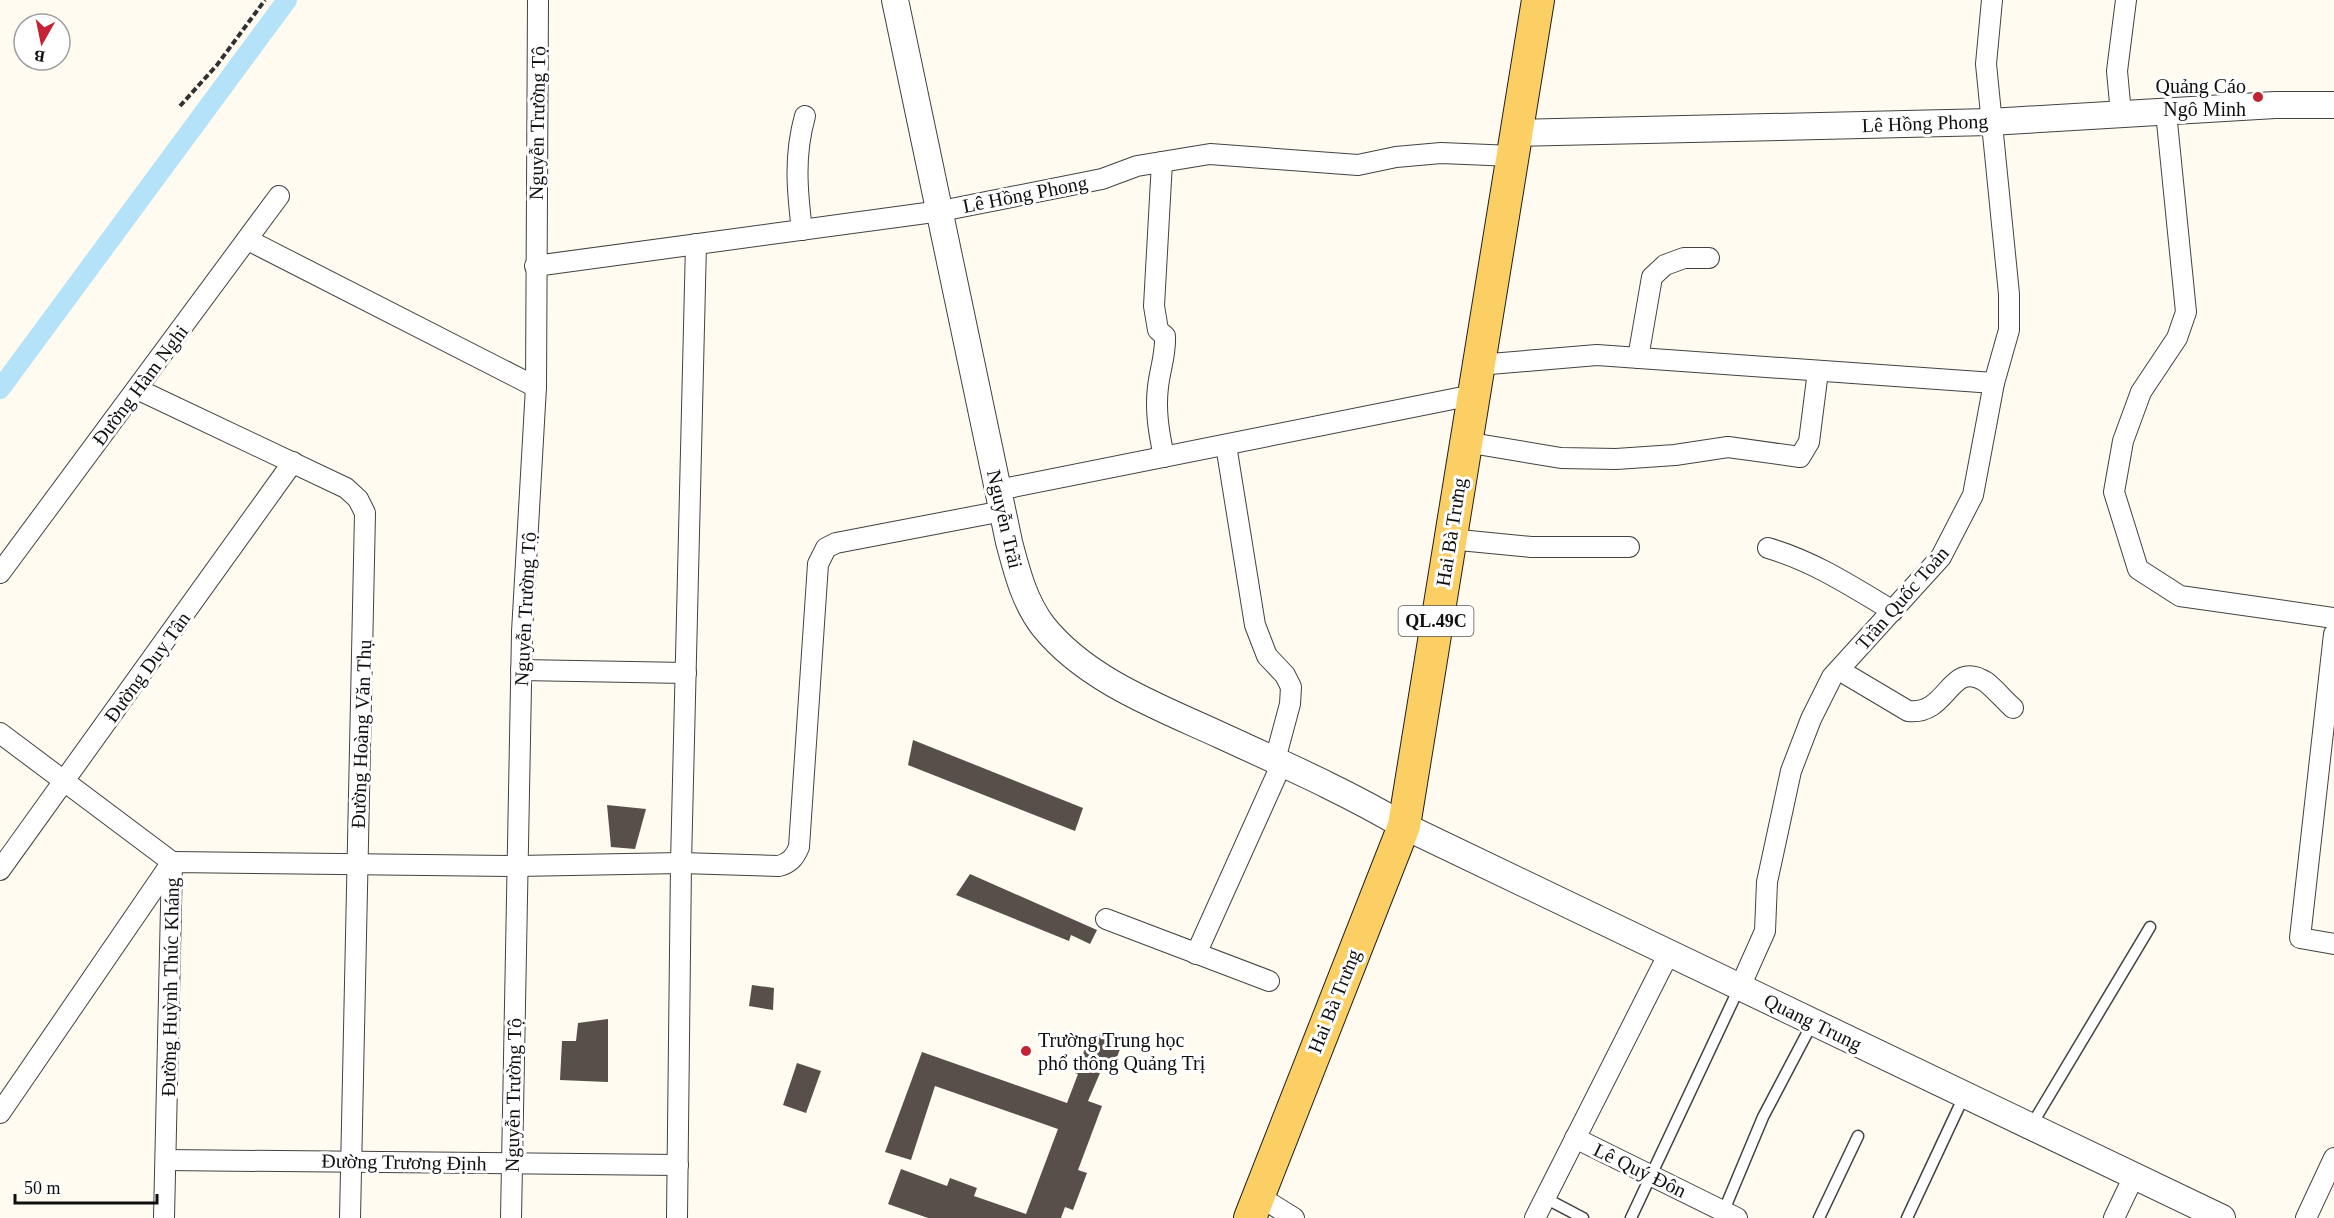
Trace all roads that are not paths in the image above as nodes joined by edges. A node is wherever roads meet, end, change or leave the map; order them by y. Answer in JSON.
{"nodes":[{"id":1,"x":538,"y":0,"type":"edge"},
{"id":2,"x":895,"y":0,"type":"edge"},
{"id":3,"x":1538,"y":0,"type":"edge"},
{"id":4,"x":1992,"y":0,"type":"edge"},
{"id":5,"x":2126,"y":0,"type":"edge"},
{"id":6,"x":2334,"y":105,"type":"edge"},
{"id":7,"x":2166,"y":112,"type":"junction"},
{"id":8,"x":2121,"y":114,"type":"junction"},
{"id":9,"x":805,"y":116,"type":"dead end"},
{"id":10,"x":1990,"y":122,"type":"junction"},
{"id":11,"x":1515,"y":145,"type":"junction"},
{"id":12,"x":1162,"y":162,"type":"junction"},
{"id":13,"x":279,"y":196,"type":"dead end"},
{"id":14,"x":941,"y":211,"type":"junction"},
{"id":15,"x":802,"y":230,"type":"junction"},
{"id":16,"x":248,"y":240,"type":"junction"},
{"id":17,"x":696,"y":244,"type":"junction"},
{"id":18,"x":1709,"y":258,"type":"dead end"},
{"id":19,"x":535,"y":266,"type":"junction"},
{"id":20,"x":1638,"y":358,"type":"junction"},
{"id":21,"x":1818,"y":371,"type":"junction"},
{"id":22,"x":1476,"y":380,"type":"junction"},
{"id":23,"x":1994,"y":383,"type":"junction"},
{"id":24,"x":536,"y":387,"type":"junction"},
{"id":25,"x":137,"y":389,"type":"junction"},
{"id":26,"x":1465,"y":442,"type":"junction"},
{"id":27,"x":1226,"y":445,"type":"junction"},
{"id":28,"x":1164,"y":457,"type":"junction"},
{"id":29,"x":293,"y":462,"type":"junction"},
{"id":30,"x":1000,"y":501,"type":"junction"},
{"id":31,"x":1449,"y":539,"type":"junction"},
{"id":32,"x":1629,"y":548,"type":"dead end"},
{"id":33,"x":1768,"y":548,"type":"dead end"},
{"id":34,"x":0,"y":573,"type":"edge"},
{"id":35,"x":1893,"y":611,"type":"junction"},
{"id":36,"x":2334,"y":618,"type":"edge"},
{"id":37,"x":2334,"y":634,"type":"edge"},
{"id":38,"x":521,"y":670,"type":"junction"},
{"id":39,"x":1839,"y":670,"type":"junction"},
{"id":40,"x":686,"y":673,"type":"junction"},
{"id":41,"x":2013,"y":708,"type":"dead end"},
{"id":42,"x":0,"y":733,"type":"edge"},
{"id":43,"x":1278,"y":761,"type":"junction"},
{"id":44,"x":65,"y":782,"type":"junction"},
{"id":45,"x":1404,"y":826,"type":"junction"},
{"id":46,"x":172,"y":862,"type":"junction"},
{"id":47,"x":357,"y":864,"type":"junction"},
{"id":48,"x":681,"y":864,"type":"junction"},
{"id":49,"x":517,"y":867,"type":"junction"},
{"id":50,"x":0,"y":870,"type":"edge"},
{"id":51,"x":1107,"y":919,"type":"dead end"},
{"id":52,"x":2150,"y":927,"type":"dead end"},
{"id":53,"x":2334,"y":944,"type":"edge"},
{"id":54,"x":1669,"y":953,"type":"junction"},
{"id":55,"x":1196,"y":954,"type":"junction"},
{"id":56,"x":1269,"y":981,"type":"dead end"},
{"id":57,"x":1740,"y":987,"type":"junction"},
{"id":58,"x":1813,"y":1022,"type":"junction"},
{"id":59,"x":1965,"y":1094,"type":"junction"},
{"id":60,"x":0,"y":1113,"type":"edge"},
{"id":61,"x":2031,"y":1126,"type":"junction"},
{"id":62,"x":1858,"y":1136,"type":"dead end"},
{"id":63,"x":1575,"y":1138,"type":"junction"},
{"id":64,"x":2334,"y":1158,"type":"edge"},
{"id":65,"x":166,"y":1160,"type":"junction"},
{"id":66,"x":351,"y":1162,"type":"junction"},
{"id":67,"x":512,"y":1163,"type":"junction"},
{"id":68,"x":678,"y":1165,"type":"junction"},
{"id":69,"x":1650,"y":1175,"type":"junction"},
{"id":70,"x":2134,"y":1176,"type":"junction"},
{"id":71,"x":1545,"y":1198,"type":"junction"},
{"id":72,"x":1254,"y":1207,"type":"edge"},
{"id":73,"x":1727,"y":1216,"type":"edge"},
{"id":74,"x":164,"y":1218,"type":"edge"},
{"id":75,"x":350,"y":1218,"type":"edge"},
{"id":76,"x":510,"y":1218,"type":"edge"},
{"id":77,"x":677,"y":1218,"type":"edge"},
{"id":78,"x":1294,"y":1218,"type":"edge"},
{"id":79,"x":1535,"y":1218,"type":"edge"},
{"id":80,"x":1583,"y":1218,"type":"edge"},
{"id":81,"x":1631,"y":1218,"type":"edge"},
{"id":82,"x":1819,"y":1218,"type":"edge"},
{"id":83,"x":1907,"y":1218,"type":"edge"},
{"id":84,"x":2114,"y":1218,"type":"edge"},
{"id":85,"x":2222,"y":1218,"type":"edge"},
{"id":86,"x":2306,"y":1218,"type":"edge"}],
"edges":[{"from":1,"to":19,"type":"street","name":"Nguyễn Trường Tộ"},
{"from":2,"to":14,"type":"street","name":"Nguyễn Trãi"},
{"from":3,"to":11,"type":"main road","name":"Hai Bà Trưng","number":"QL.49C"},
{"from":4,"to":10,"type":"street","name":"Trần Quốc Toản"},
{"from":5,"to":8,"type":"street"},
{"from":6,"to":7,"type":"street","name":"Lê Hồng Phong"},
{"from":7,"to":8,"type":"street","name":"Lê Hồng Phong"},
{"from":7,"to":36,"type":"street"},
{"from":8,"to":10,"type":"street","name":"Lê Hồng Phong"},
{"from":9,"to":15,"type":"street"},
{"from":10,"to":11,"type":"street","name":"Lê Hồng Phong"},
{"from":10,"to":23,"type":"street","name":"Trần Quốc Toản"},
{"from":11,"to":12,"type":"street","name":"Lê Hồng Phong"},
{"from":11,"to":22,"type":"main road","name":"Hai Bà Trưng","number":"QL.49C"},
{"from":12,"to":14,"type":"street","name":"Lê Hồng Phong"},
{"from":12,"to":28,"type":"street"},
{"from":13,"to":16,"type":"street","name":"Đường Hàm Nghi"},
{"from":14,"to":15,"type":"street","name":"Lê Hồng Phong"},
{"from":14,"to":30,"type":"street","name":"Nguyễn Trãi"},
{"from":15,"to":17,"type":"street","name":"Lê Hồng Phong"},
{"from":16,"to":24,"type":"street"},
{"from":16,"to":25,"type":"street","name":"Đường Hàm Nghi"},
{"from":17,"to":19,"type":"street","name":"Lê Hồng Phong"},
{"from":17,"to":40,"type":"street"},
{"from":18,"to":20,"type":"street"},
{"from":19,"to":24,"type":"street","name":"Nguyễn Trường Tộ"},
{"from":20,"to":21,"type":"street"},
{"from":20,"to":22,"type":"street"},
{"from":21,"to":23,"type":"street"},
{"from":21,"to":26,"type":"street"},
{"from":22,"to":26,"type":"main road","name":"Hai Bà Trưng","number":"QL.49C"},
{"from":22,"to":27,"type":"street"},
{"from":23,"to":35,"type":"street","name":"Trần Quốc Toản"},
{"from":24,"to":38,"type":"street","name":"Nguyễn Trường Tộ"},
{"from":25,"to":29,"type":"street","name":"Đường Hoàng Văn Thụ"},
{"from":25,"to":34,"type":"street","name":"Đường Hàm Nghi"},
{"from":26,"to":31,"type":"main road","name":"Hai Bà Trưng","number":"QL.49C"},
{"from":27,"to":28,"type":"street"},
{"from":27,"to":43,"type":"street"},
{"from":28,"to":30,"type":"street"},
{"from":29,"to":44,"type":"street","name":"Đường Duy Tân"},
{"from":29,"to":47,"type":"street","name":"Đường Hoàng Văn Thụ"},
{"from":30,"to":43,"type":"street","name":"Nguyễn Trãi"},
{"from":30,"to":48,"type":"street"},
{"from":31,"to":32,"type":"street"},
{"from":31,"to":45,"type":"main road","name":"Hai Bà Trưng","number":"QL.49C"},
{"from":33,"to":35,"type":"street"},
{"from":35,"to":39,"type":"street","name":"Trần Quốc Toản"},
{"from":37,"to":53,"type":"street"},
{"from":38,"to":40,"type":"street"},
{"from":38,"to":49,"type":"street","name":"Nguyễn Trường Tộ"},
{"from":39,"to":41,"type":"street"},
{"from":39,"to":57,"type":"street","name":"Trần Quốc Toản"},
{"from":40,"to":48,"type":"street"},
{"from":42,"to":44,"type":"street","name":"Đường Huỳnh Thúc Kháng"},
{"from":43,"to":45,"type":"street","name":"Nguyễn Trãi"},
{"from":43,"to":55,"type":"street"},
{"from":44,"to":46,"type":"street","name":"Đường Huỳnh Thúc Kháng"},
{"from":44,"to":50,"type":"street","name":"Đường Duy Tân"},
{"from":45,"to":54,"type":"street","name":"Quang Trung"},
{"from":45,"to":72,"type":"main road","name":"Hai Bà Trưng","number":"QL.49C"},
{"from":46,"to":47,"type":"street"},
{"from":46,"to":60,"type":"street"},
{"from":46,"to":65,"type":"street","name":"Đường Huỳnh Thúc Kháng"},
{"from":47,"to":49,"type":"street"},
{"from":47,"to":66,"type":"street","name":"Đường Hoàng Văn Thụ"},
{"from":48,"to":49,"type":"street"},
{"from":48,"to":68,"type":"street"},
{"from":49,"to":67,"type":"street","name":"Nguyễn Trường Tộ"},
{"from":51,"to":55,"type":"street"},
{"from":52,"to":61,"type":"lane"},
{"from":54,"to":57,"type":"street","name":"Quang Trung"},
{"from":54,"to":63,"type":"street"},
{"from":55,"to":56,"type":"street"},
{"from":57,"to":58,"type":"street","name":"Quang Trung"},
{"from":57,"to":69,"type":"lane"},
{"from":58,"to":59,"type":"street","name":"Quang Trung"},
{"from":58,"to":73,"type":"lane"},
{"from":59,"to":61,"type":"street","name":"Quang Trung"},
{"from":59,"to":83,"type":"lane"},
{"from":61,"to":70,"type":"street","name":"Quang Trung"},
{"from":62,"to":82,"type":"lane"},
{"from":63,"to":69,"type":"street","name":"Lê Quý Đôn"},
{"from":63,"to":71,"type":"street"},
{"from":64,"to":86,"type":"street"},
{"from":65,"to":66,"type":"street","name":"Đường Trương Định"},
{"from":65,"to":74,"type":"street","name":"Đường Huỳnh Thúc Kháng"},
{"from":66,"to":67,"type":"street","name":"Đường Trương Định"},
{"from":66,"to":75,"type":"street","name":"Đường Hoàng Văn Thụ"},
{"from":67,"to":68,"type":"street","name":"Đường Trương Định"},
{"from":67,"to":76,"type":"street","name":"Nguyễn Trường Tộ"},
{"from":68,"to":77,"type":"street"},
{"from":69,"to":73,"type":"street","name":"Lê Quý Đôn"},
{"from":69,"to":81,"type":"lane"},
{"from":70,"to":84,"type":"street"},
{"from":70,"to":85,"type":"street","name":"Quang Trung"},
{"from":71,"to":79,"type":"street"},
{"from":71,"to":80,"type":"lane"},
{"from":72,"to":78,"type":"street"}]}
